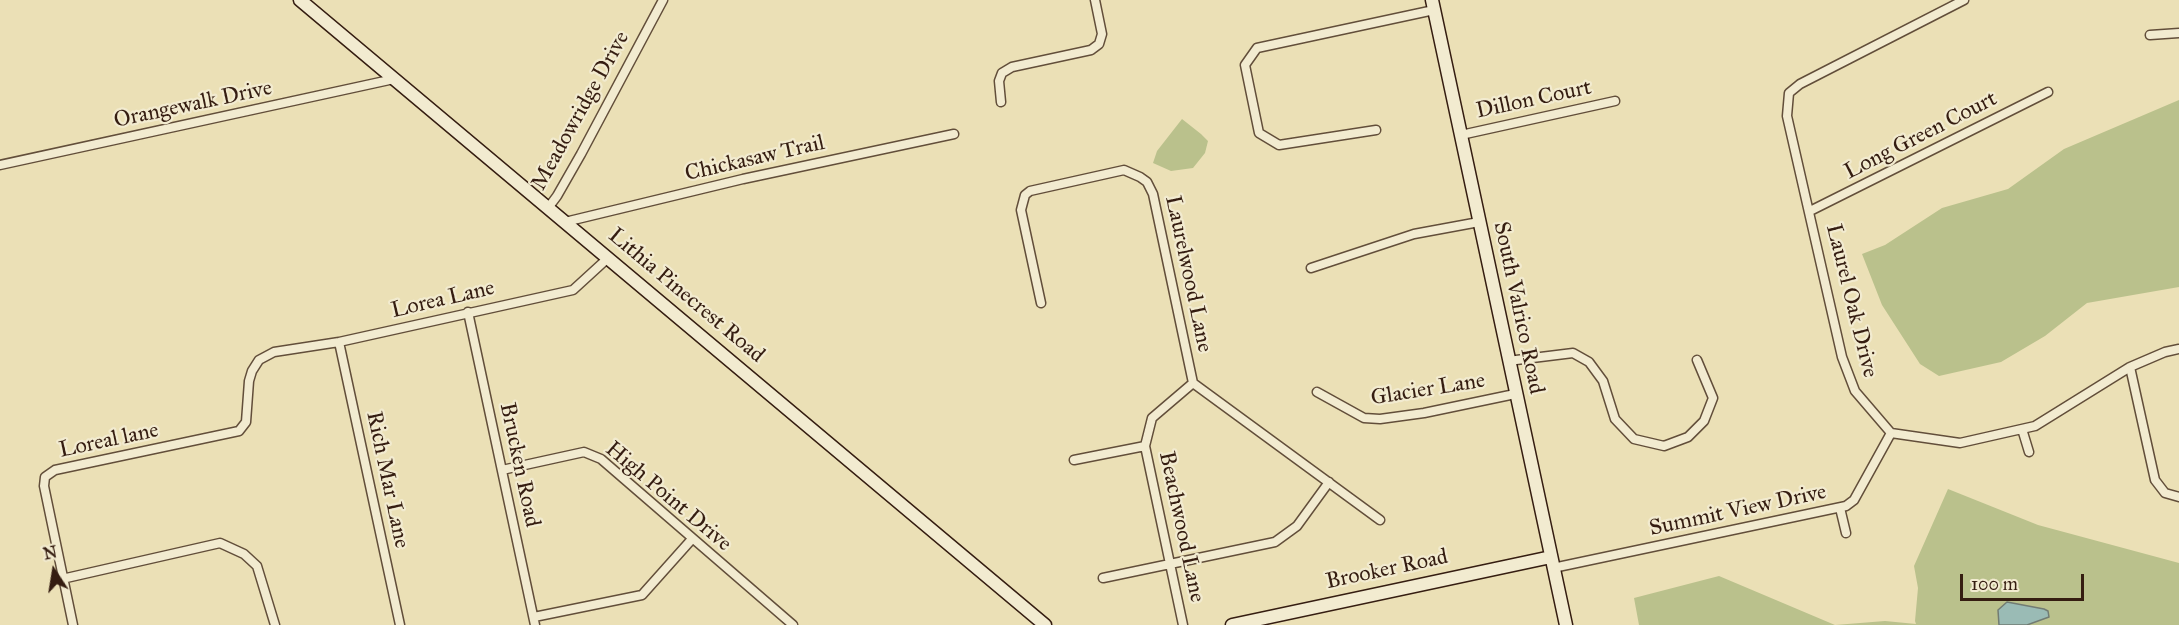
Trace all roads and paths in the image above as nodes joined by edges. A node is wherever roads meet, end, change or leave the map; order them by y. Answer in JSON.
{"nodes":[{"id":1,"x":300,"y":0,"type":"edge"},
{"id":2,"x":663,"y":0,"type":"edge"},
{"id":3,"x":1095,"y":0,"type":"edge"},
{"id":4,"x":1964,"y":0,"type":"edge"},
{"id":5,"x":1433,"y":5,"type":"edge"},
{"id":6,"x":2179,"y":33,"type":"edge"},
{"id":7,"x":2150,"y":35,"type":"dead end"},
{"id":8,"x":394,"y":79,"type":"junction"},
{"id":9,"x":2048,"y":92,"type":"dead end"},
{"id":10,"x":1615,"y":101,"type":"dead end"},
{"id":11,"x":1001,"y":102,"type":"dead end"},
{"id":12,"x":1376,"y":130,"type":"dead end"},
{"id":13,"x":954,"y":134,"type":"dead end"},
{"id":14,"x":1461,"y":135,"type":"junction"},
{"id":15,"x":0,"y":165,"type":"edge"},
{"id":16,"x":548,"y":208,"type":"junction"},
{"id":17,"x":1810,"y":211,"type":"junction"},
{"id":18,"x":565,"y":222,"type":"junction"},
{"id":19,"x":1479,"y":222,"type":"junction"},
{"id":20,"x":608,"y":258,"type":"junction"},
{"id":21,"x":1311,"y":268,"type":"dead end"},
{"id":22,"x":1041,"y":303,"type":"dead end"},
{"id":23,"x":468,"y":312,"type":"junction"},
{"id":24,"x":339,"y":342,"type":"junction"},
{"id":25,"x":2179,"y":349,"type":"edge"},
{"id":26,"x":274,"y":352,"type":"joint"},
{"id":27,"x":1697,"y":360,"type":"dead end"},
{"id":28,"x":1508,"y":361,"type":"junction"},
{"id":29,"x":2130,"y":367,"type":"junction"},
{"id":30,"x":1193,"y":383,"type":"junction"},
{"id":31,"x":1317,"y":392,"type":"dead end"},
{"id":32,"x":1515,"y":394,"type":"junction"},
{"id":33,"x":2022,"y":429,"type":"junction"},
{"id":34,"x":1891,"y":433,"type":"junction"},
{"id":35,"x":1145,"y":446,"type":"junction"},
{"id":36,"x":2029,"y":452,"type":"dead end"},
{"id":37,"x":1074,"y":460,"type":"dead end"},
{"id":38,"x":502,"y":470,"type":"junction"},
{"id":39,"x":1329,"y":482,"type":"junction"},
{"id":40,"x":2179,"y":497,"type":"edge"},
{"id":41,"x":1840,"y":508,"type":"junction"},
{"id":42,"x":1380,"y":520,"type":"dead end"},
{"id":43,"x":1846,"y":533,"type":"dead end"},
{"id":44,"x":692,"y":539,"type":"junction"},
{"id":45,"x":1552,"y":563,"type":"junction"},
{"id":46,"x":1170,"y":565,"type":"junction"},
{"id":47,"x":1102,"y":578,"type":"dead end"},
{"id":48,"x":62,"y":579,"type":"junction"},
{"id":49,"x":534,"y":621,"type":"edge"},
{"id":50,"x":73,"y":625,"type":"edge"},
{"id":51,"x":275,"y":625,"type":"edge"},
{"id":52,"x":400,"y":625,"type":"edge"},
{"id":53,"x":793,"y":625,"type":"edge"},
{"id":54,"x":1045,"y":625,"type":"edge"},
{"id":55,"x":1183,"y":625,"type":"edge"},
{"id":56,"x":1232,"y":625,"type":"edge"},
{"id":57,"x":1566,"y":625,"type":"edge"}],
"edges":[{"from":1,"to":8,"type":"main road","name":"Lithia Pinecrest Road"},
{"from":2,"to":16,"type":"street","name":"Meadowridge Drive"},
{"from":3,"to":11,"type":"street"},
{"from":4,"to":17,"type":"street","name":"Laurel Oak Drive"},
{"from":5,"to":12,"type":"street"},
{"from":5,"to":14,"type":"main road","name":"South Valrico Road"},
{"from":6,"to":7,"type":"street"},
{"from":8,"to":15,"type":"street","name":"Orangewalk Drive"},
{"from":8,"to":16,"type":"main road","name":"Lithia Pinecrest Road"},
{"from":9,"to":17,"type":"street","name":"Long Green Court"},
{"from":10,"to":14,"type":"street","name":"Dillon Court"},
{"from":13,"to":18,"type":"street","name":"Chickasaw Trail"},
{"from":14,"to":19,"type":"main road","name":"South Valrico Road"},
{"from":16,"to":18,"type":"main road","name":"Lithia Pinecrest Road"},
{"from":17,"to":34,"type":"street","name":"Laurel Oak Drive"},
{"from":18,"to":20,"type":"main road","name":"Lithia Pinecrest Road"},
{"from":19,"to":21,"type":"street"},
{"from":19,"to":28,"type":"main road","name":"South Valrico Road"},
{"from":20,"to":23,"type":"street","name":"Lorea Lane"},
{"from":20,"to":54,"type":"main road","name":"Lithia Pinecrest Road"},
{"from":22,"to":30,"type":"street","name":"Laurelwood Lane"},
{"from":23,"to":24,"type":"street","name":"Lorea Lane"},
{"from":23,"to":38,"type":"street","name":"Brucken Road"},
{"from":24,"to":26,"type":"street","name":"Lorea Lane"},
{"from":24,"to":52,"type":"street","name":"Rich Mar Lane"},
{"from":25,"to":29,"type":"street"},
{"from":26,"to":48,"type":"street","name":"Loreal lane"},
{"from":27,"to":28,"type":"street"},
{"from":28,"to":32,"type":"main road","name":"South Valrico Road"},
{"from":29,"to":33,"type":"street"},
{"from":29,"to":40,"type":"street"},
{"from":30,"to":35,"type":"street","name":"Beachwood Lane"},
{"from":30,"to":39,"type":"street","name":"Laurelwood Lane"},
{"from":31,"to":32,"type":"street","name":"Glacier Lane"},
{"from":32,"to":45,"type":"main road","name":"South Valrico Road"},
{"from":33,"to":34,"type":"street"},
{"from":33,"to":36,"type":"street"},
{"from":34,"to":41,"type":"street","name":"Summit View Drive"},
{"from":35,"to":37,"type":"street"},
{"from":35,"to":46,"type":"street","name":"Beachwood Lane"},
{"from":38,"to":44,"type":"street","name":"High Point Drive"},
{"from":38,"to":49,"type":"street","name":"Brucken Road"},
{"from":39,"to":42,"type":"street","name":"Laurelwood Lane"},
{"from":39,"to":46,"type":"street"},
{"from":41,"to":43,"type":"street"},
{"from":41,"to":45,"type":"street","name":"Summit View Drive"},
{"from":44,"to":49,"type":"street"},
{"from":44,"to":53,"type":"street","name":"High Point Drive"},
{"from":45,"to":56,"type":"main road","name":"Brooker Road"},
{"from":45,"to":57,"type":"main road","name":"South Valrico Road"},
{"from":46,"to":47,"type":"street"},
{"from":46,"to":55,"type":"street","name":"Beachwood Lane"},
{"from":48,"to":50,"type":"street","name":"Loreal lane"},
{"from":48,"to":51,"type":"street"}]}
